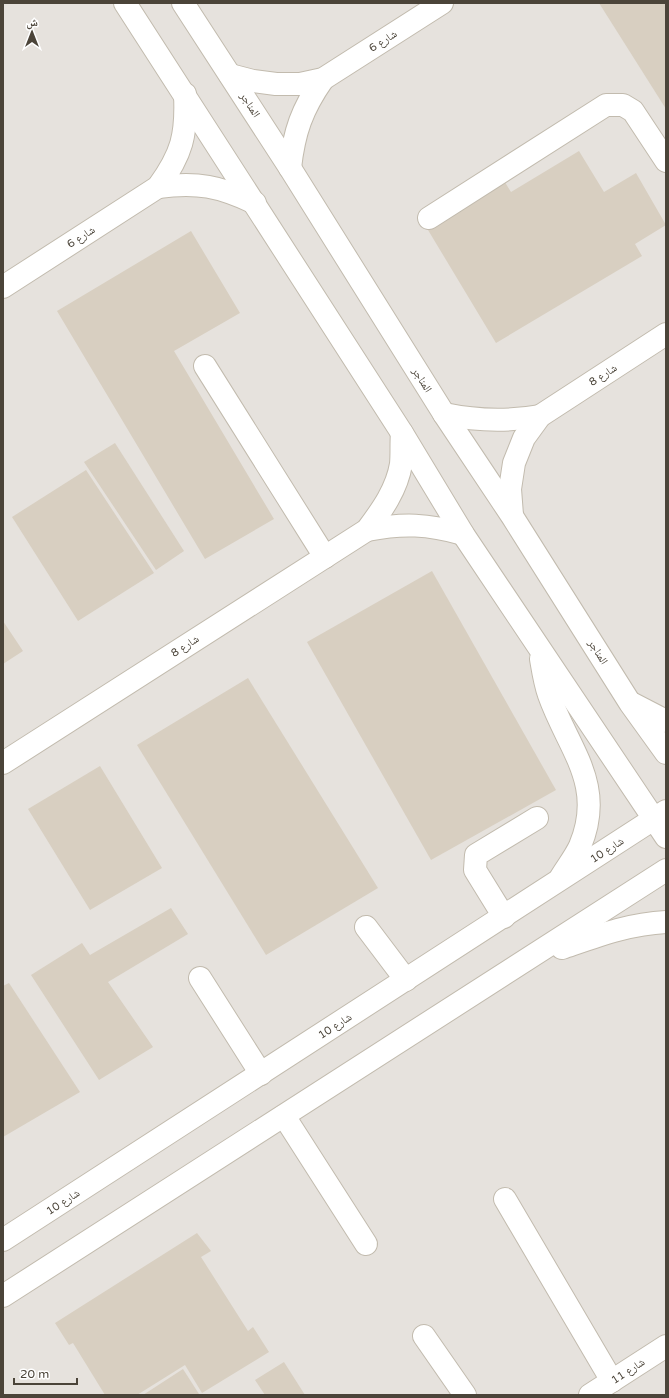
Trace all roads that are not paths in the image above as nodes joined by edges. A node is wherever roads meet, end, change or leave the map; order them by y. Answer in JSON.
{"nodes":[{"id":1,"x":125,"y":3,"type":"edge"},
{"id":2,"x":183,"y":3,"type":"edge"},
{"id":3,"x":442,"y":3,"type":"edge"},
{"id":4,"x":230,"y":75,"type":"junction"},
{"id":5,"x":323,"y":79,"type":"junction"},
{"id":6,"x":185,"y":94,"type":"junction"},
{"id":7,"x":666,"y":161,"type":"edge"},
{"id":8,"x":290,"y":168,"type":"junction"},
{"id":9,"x":158,"y":187,"type":"junction"},
{"id":10,"x":255,"y":203,"type":"junction"},
{"id":11,"x":429,"y":218,"type":"dead end"},
{"id":12,"x":3,"y":287,"type":"edge"},
{"id":13,"x":666,"y":334,"type":"edge"},
{"id":14,"x":205,"y":366,"type":"dead end"},
{"id":15,"x":444,"y":414,"type":"junction"},
{"id":16,"x":540,"y":416,"type":"junction"},
{"id":17,"x":402,"y":433,"type":"junction"},
{"id":18,"x":512,"y":516,"type":"junction"},
{"id":19,"x":367,"y":530,"type":"junction"},
{"id":20,"x":463,"y":534,"type":"junction"},
{"id":21,"x":325,"y":556,"type":"junction"},
{"id":22,"x":538,"y":646,"type":"junction"},
{"id":23,"x":630,"y":703,"type":"junction"},
{"id":24,"x":666,"y":721,"type":"edge"},
{"id":25,"x":666,"y":753,"type":"edge"},
{"id":26,"x":3,"y":763,"type":"edge"},
{"id":27,"x":537,"y":818,"type":"dead end"},
{"id":28,"x":662,"y":822,"type":"edge"},
{"id":29,"x":666,"y":870,"type":"edge"},
{"id":30,"x":558,"y":882,"type":"junction"},
{"id":31,"x":504,"y":917,"type":"junction"},
{"id":32,"x":666,"y":922,"type":"edge"},
{"id":33,"x":366,"y":927,"type":"dead end"},
{"id":34,"x":527,"y":961,"type":"junction"},
{"id":35,"x":200,"y":978,"type":"dead end"},
{"id":36,"x":406,"y":980,"type":"junction"},
{"id":37,"x":261,"y":1074,"type":"junction"},
{"id":38,"x":284,"y":1116,"type":"junction"},
{"id":39,"x":506,"y":1199,"type":"dead end"},
{"id":40,"x":3,"y":1240,"type":"edge"},
{"id":41,"x":366,"y":1244,"type":"dead end"},
{"id":42,"x":3,"y":1296,"type":"edge"},
{"id":43,"x":424,"y":1336,"type":"dead end"},
{"id":44,"x":666,"y":1346,"type":"edge"},
{"id":45,"x":612,"y":1381,"type":"junction"},
{"id":46,"x":465,"y":1395,"type":"edge"},
{"id":47,"x":590,"y":1395,"type":"edge"}],
"edges":[{"from":1,"to":6,"type":"street"},
{"from":2,"to":4,"type":"street","name":"المناجر"},
{"from":3,"to":5,"type":"street","name":"شارع 6"},
{"from":4,"to":5,"type":"street","name":"شارع 6"},
{"from":4,"to":8,"type":"street","name":"المناجر"},
{"from":5,"to":8,"type":"street","name":"شارع 6"},
{"from":6,"to":9,"type":"street","name":"شارع 6"},
{"from":6,"to":10,"type":"street"},
{"from":7,"to":11,"type":"street"},
{"from":8,"to":15,"type":"street","name":"المناجر"},
{"from":9,"to":10,"type":"street","name":"شارع 6"},
{"from":9,"to":12,"type":"street","name":"شارع 6"},
{"from":10,"to":17,"type":"street"},
{"from":13,"to":16,"type":"street","name":"شارع 8"},
{"from":14,"to":21,"type":"street"},
{"from":15,"to":16,"type":"street","name":"شارع 8"},
{"from":15,"to":18,"type":"street","name":"المناجر"},
{"from":16,"to":18,"type":"street","name":"شارع 8"},
{"from":17,"to":19,"type":"street","name":"شارع 8"},
{"from":17,"to":20,"type":"street"},
{"from":18,"to":23,"type":"street","name":"المناجر"},
{"from":19,"to":20,"type":"street","name":"شارع 8"},
{"from":19,"to":21,"type":"street","name":"شارع 8"},
{"from":20,"to":22,"type":"street"},
{"from":21,"to":26,"type":"street","name":"شارع 8"},
{"from":22,"to":28,"type":"street"},
{"from":22,"to":30,"type":"street"},
{"from":23,"to":24,"type":"street"},
{"from":23,"to":25,"type":"street","name":"المناجر"},
{"from":27,"to":31,"type":"street"},
{"from":28,"to":30,"type":"street","name":"شارع 10"},
{"from":29,"to":34,"type":"street"},
{"from":30,"to":31,"type":"street","name":"شارع 10"},
{"from":31,"to":36,"type":"street","name":"شارع 10"},
{"from":32,"to":34,"type":"street"},
{"from":33,"to":36,"type":"street"},
{"from":34,"to":38,"type":"street"},
{"from":35,"to":37,"type":"street"},
{"from":36,"to":37,"type":"street","name":"شارع 10"},
{"from":37,"to":40,"type":"street","name":"شارع 10"},
{"from":38,"to":41,"type":"street"},
{"from":38,"to":42,"type":"street"},
{"from":39,"to":45,"type":"street"},
{"from":43,"to":46,"type":"street"},
{"from":44,"to":45,"type":"street","name":"شارع 11"},
{"from":45,"to":47,"type":"street","name":"شارع 11"}]}
